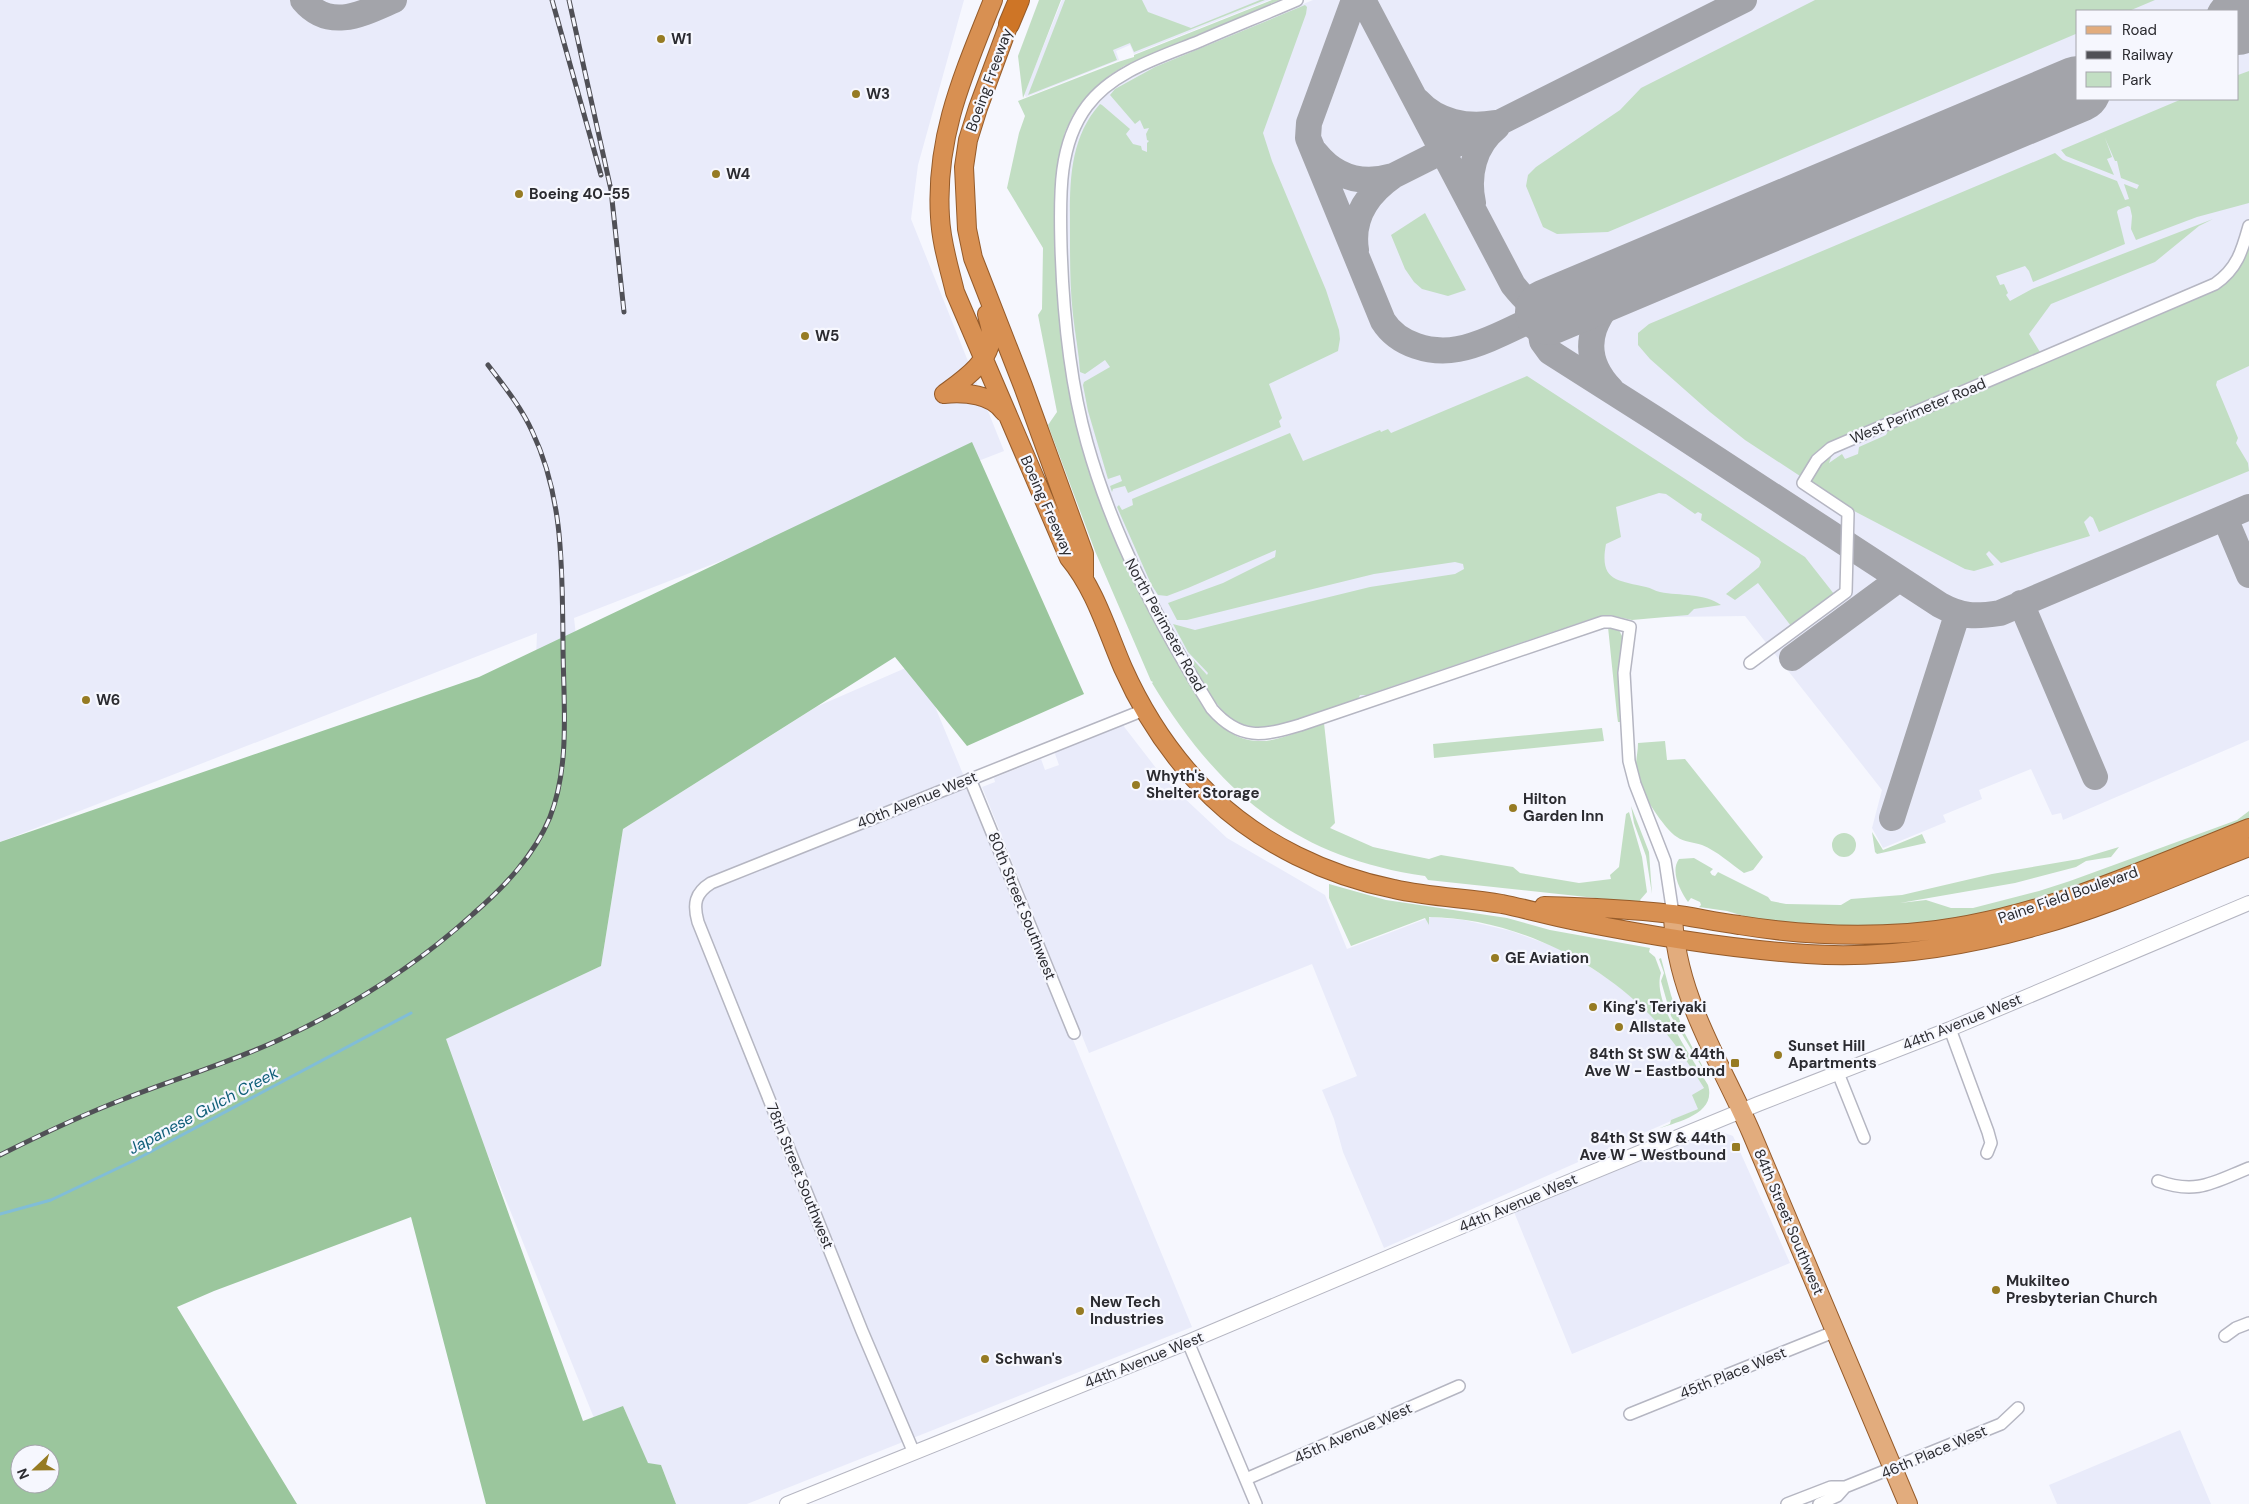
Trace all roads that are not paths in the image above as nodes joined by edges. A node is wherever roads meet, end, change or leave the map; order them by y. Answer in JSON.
{"nodes":[{"id":1,"x":993,"y":0,"type":"edge"},
{"id":2,"x":1019,"y":0,"type":"edge"},
{"id":3,"x":1297,"y":0,"type":"edge"},
{"id":4,"x":1010,"y":24,"type":"joint"},
{"id":5,"x":2249,"y":226,"type":"edge"},
{"id":6,"x":973,"y":258,"type":"junction"},
{"id":7,"x":983,"y":359,"type":"junction"},
{"id":8,"x":1008,"y":418,"type":"junction"},
{"id":9,"x":1084,"y":576,"type":"junction"},
{"id":10,"x":1630,"y":626,"type":"joint"},
{"id":11,"x":1750,"y":662,"type":"dead end"},
{"id":12,"x":1144,"y":710,"type":"junction"},
{"id":13,"x":970,"y":779,"type":"junction"},
{"id":14,"x":2249,"y":828,"type":"edge"},
{"id":15,"x":2249,"y":847,"type":"edge"},
{"id":16,"x":696,"y":898,"type":"joint"},
{"id":17,"x":2249,"y":903,"type":"edge"},
{"id":18,"x":1503,"y":904,"type":"junction"},
{"id":19,"x":1673,"y":914,"type":"junction"},
{"id":20,"x":1673,"y":940,"type":"junction"},
{"id":21,"x":1950,"y":1029,"type":"junction"},
{"id":22,"x":1074,"y":1033,"type":"dead end"},
{"id":23,"x":1838,"y":1072,"type":"junction"},
{"id":24,"x":1741,"y":1111,"type":"junction"},
{"id":25,"x":1864,"y":1138,"type":"dead end"},
{"id":26,"x":1987,"y":1153,"type":"dead end"},
{"id":27,"x":2249,"y":1168,"type":"edge"},
{"id":28,"x":2158,"y":1181,"type":"dead end"},
{"id":29,"x":2249,"y":1322,"type":"edge"},
{"id":30,"x":1836,"y":1332,"type":"junction"},
{"id":31,"x":2225,"y":1336,"type":"dead end"},
{"id":32,"x":1188,"y":1342,"type":"junction"},
{"id":33,"x":1459,"y":1386,"type":"dead end"},
{"id":34,"x":2018,"y":1408,"type":"dead end"},
{"id":35,"x":1630,"y":1414,"type":"dead end"},
{"id":36,"x":914,"y":1453,"type":"junction"},
{"id":37,"x":1893,"y":1469,"type":"junction"},
{"id":38,"x":1246,"y":1479,"type":"junction"},
{"id":39,"x":1845,"y":1487,"type":"junction"},
{"id":40,"x":787,"y":1504,"type":"edge"},
{"id":41,"x":1256,"y":1504,"type":"edge"},
{"id":42,"x":1787,"y":1504,"type":"edge"},
{"id":43,"x":1819,"y":1504,"type":"edge"},
{"id":44,"x":1908,"y":1504,"type":"edge"}],
"edges":[{"from":1,"to":7,"type":"highway","name":"Boeing Freeway"},
{"from":2,"to":4,"type":"highway","name":"Boeing Freeway"},
{"from":3,"to":10,"type":"street","name":"North Perimeter Road"},
{"from":4,"to":6,"type":"highway","name":"Boeing Freeway"},
{"from":5,"to":11,"type":"street","name":"West Perimeter Road"},
{"from":6,"to":7,"type":"highway"},
{"from":6,"to":9,"type":"highway","name":"Boeing Freeway"},
{"from":7,"to":8,"type":"highway","name":"Boeing Freeway"},
{"from":7,"to":8,"type":"highway"},
{"from":8,"to":9,"type":"highway","name":"Boeing Freeway"},
{"from":9,"to":12,"type":"highway"},
{"from":10,"to":19,"type":"street","name":"84th Street Southwest"},
{"from":12,"to":13,"type":"street","name":"40th Avenue West"},
{"from":12,"to":18,"type":"highway"},
{"from":13,"to":16,"type":"street","name":"40th Avenue West"},
{"from":13,"to":22,"type":"street","name":"80th Street Southwest"},
{"from":14,"to":19,"type":"highway","name":"Paine Field Boulevard"},
{"from":15,"to":20,"type":"highway","name":"Paine Field Boulevard"},
{"from":16,"to":36,"type":"street","name":"78th Street Southwest"},
{"from":17,"to":21,"type":"street","name":"44th Avenue West"},
{"from":18,"to":19,"type":"highway"},
{"from":18,"to":20,"type":"highway"},
{"from":19,"to":20,"type":"main road","name":"84th Street Southwest"},
{"from":20,"to":24,"type":"main road","name":"84th Street Southwest"},
{"from":21,"to":23,"type":"street","name":"44th Avenue West"},
{"from":21,"to":26,"type":"street"},
{"from":23,"to":24,"type":"street","name":"44th Avenue West"},
{"from":23,"to":25,"type":"street"},
{"from":24,"to":30,"type":"main road","name":"84th Street Southwest"},
{"from":24,"to":32,"type":"street","name":"44th Avenue West"},
{"from":27,"to":28,"type":"street"},
{"from":29,"to":31,"type":"street"},
{"from":30,"to":35,"type":"street","name":"45th Place West"},
{"from":30,"to":37,"type":"main road","name":"84th Street Southwest"},
{"from":32,"to":36,"type":"street","name":"44th Avenue West"},
{"from":32,"to":38,"type":"street"},
{"from":33,"to":38,"type":"street","name":"45th Avenue West"},
{"from":34,"to":37,"type":"street","name":"46th Place West"},
{"from":36,"to":40,"type":"street","name":"44th Avenue West"},
{"from":37,"to":39,"type":"street","name":"46th Place West"},
{"from":37,"to":44,"type":"main road","name":"84th Street Southwest"},
{"from":38,"to":41,"type":"street"},
{"from":39,"to":42,"type":"street","name":"46th Place West"},
{"from":39,"to":43,"type":"street","name":"46th Place West"}]}
